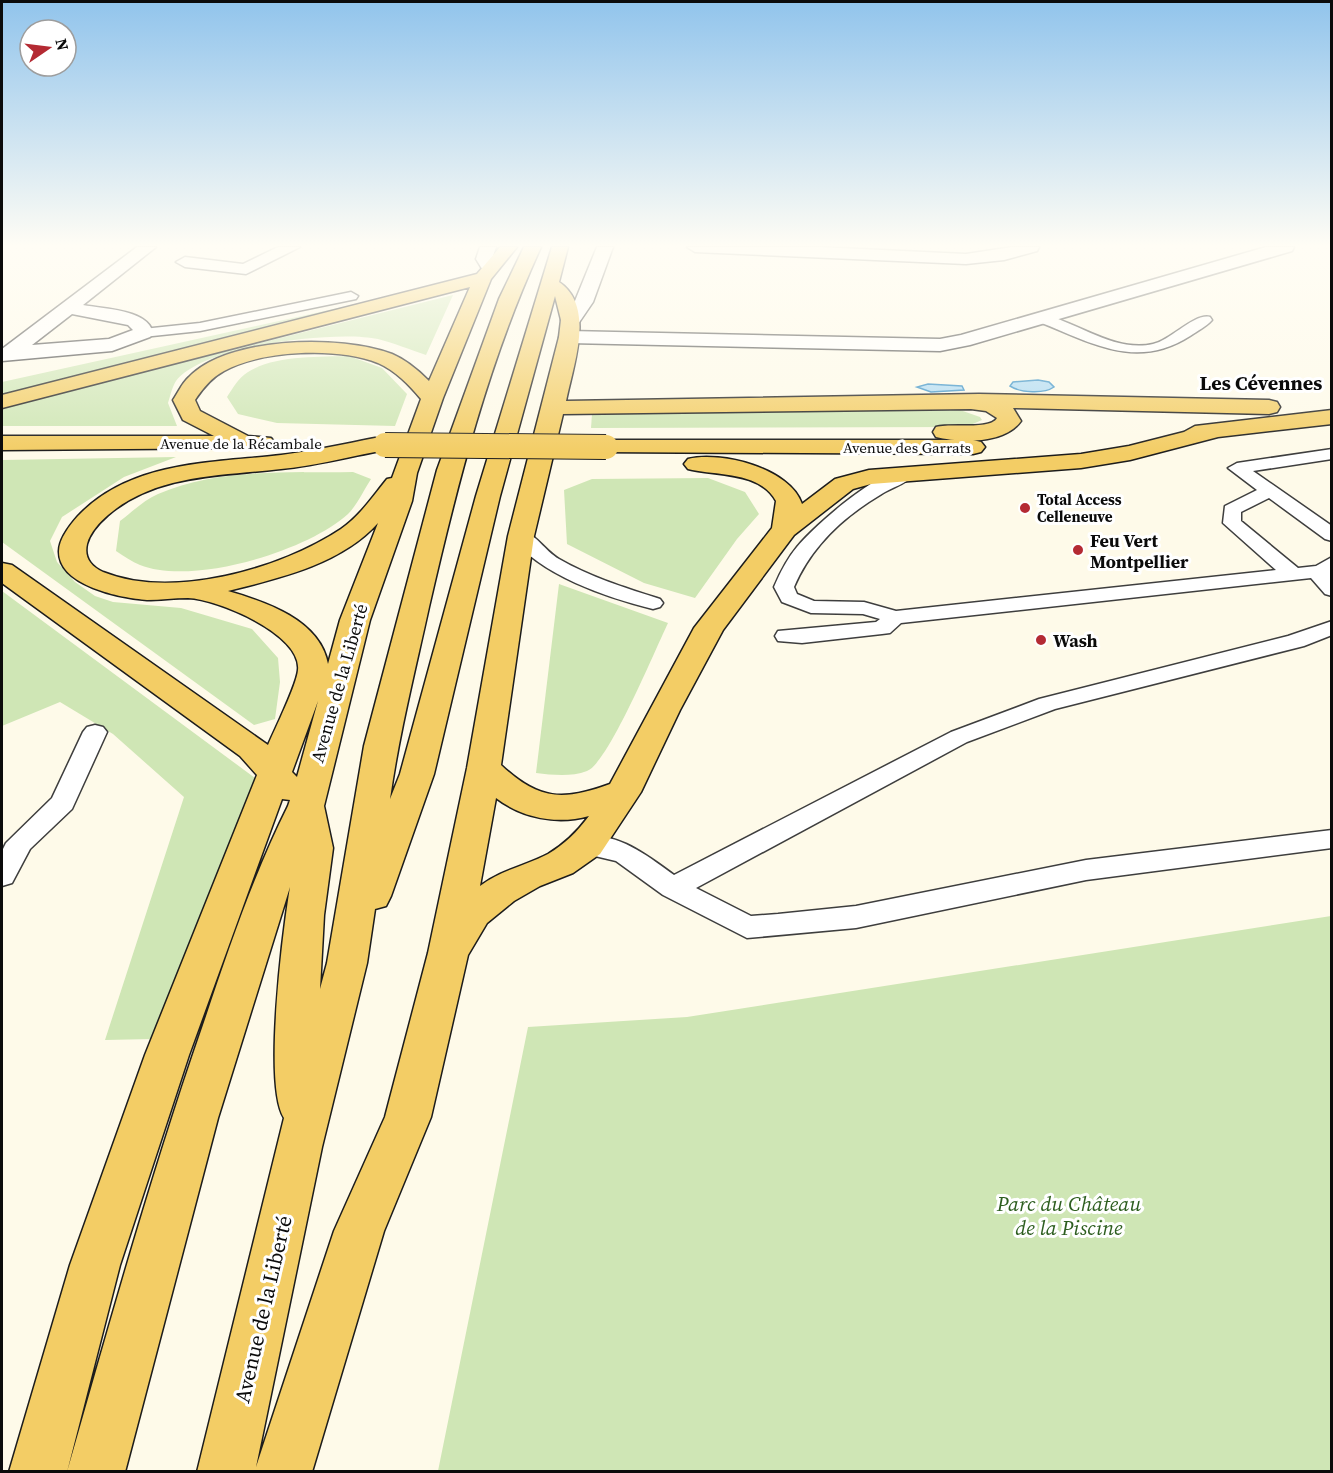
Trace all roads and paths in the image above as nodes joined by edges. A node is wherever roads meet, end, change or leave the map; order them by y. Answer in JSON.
{"nodes":[{"id":1,"x":59,"y":316,"type":"edge"},
{"id":2,"x":108,"y":316,"type":"edge"},
{"id":3,"x":255,"y":316,"type":"edge"},
{"id":4,"x":324,"y":316,"type":"edge"},
{"id":5,"x":468,"y":316,"type":"edge"},
{"id":6,"x":502,"y":316,"type":"edge"},
{"id":7,"x":540,"y":316,"type":"edge"},
{"id":8,"x":568,"y":316,"type":"edge"},
{"id":9,"x":577,"y":316,"type":"edge"},
{"id":10,"x":1050,"y":316,"type":"edge"},
{"id":11,"x":1042,"y":318,"type":"junction"},
{"id":12,"x":1205,"y":320,"type":"dead end"},
{"id":13,"x":570,"y":328,"type":"junction"},
{"id":14,"x":143,"y":333,"type":"junction"},
{"id":15,"x":6,"y":356,"type":"edge"},
{"id":16,"x":432,"y":398,"type":"junction"},
{"id":17,"x":2,"y":401,"type":"edge"},
{"id":18,"x":971,"y":402,"type":"junction"},
{"id":19,"x":554,"y":408,"type":"junction"},
{"id":20,"x":1325,"y":418,"type":"edge"},
{"id":21,"x":1215,"y":431,"type":"junction"},
{"id":22,"x":244,"y":443,"type":"junction"},
{"id":23,"x":2,"y":444,"type":"edge"},
{"id":24,"x":380,"y":445,"type":"junction"},
{"id":25,"x":481,"y":446,"type":"joint"},
{"id":26,"x":606,"y":447,"type":"junction"},
{"id":27,"x":783,"y":447,"type":"junction"},
{"id":28,"x":1332,"y":454,"type":"edge"},
{"id":29,"x":405,"y":473,"type":"junction"},
{"id":30,"x":907,"y":473,"type":"junction"},
{"id":31,"x":1270,"y":490,"type":"junction"},
{"id":32,"x":785,"y":529,"type":"junction"},
{"id":33,"x":1332,"y":535,"type":"edge"},
{"id":34,"x":521,"y":536,"type":"junction"},
{"id":35,"x":1327,"y":567,"type":"edge"},
{"id":36,"x":2,"y":571,"type":"edge"},
{"id":37,"x":1293,"y":574,"type":"junction"},
{"id":38,"x":192,"y":590,"type":"junction"},
{"id":39,"x":1332,"y":590,"type":"edge"},
{"id":40,"x":653,"y":603,"type":"dead end"},
{"id":41,"x":895,"y":617,"type":"junction"},
{"id":42,"x":1332,"y":627,"type":"edge"},
{"id":43,"x":786,"y":636,"type":"dead end"},
{"id":44,"x":95,"y":732,"type":"dead end"},
{"id":45,"x":484,"y":768,"type":"junction"},
{"id":46,"x":290,"y":791,"type":"junction"},
{"id":47,"x":624,"y":792,"type":"junction"},
{"id":48,"x":1332,"y":839,"type":"edge"},
{"id":49,"x":587,"y":845,"type":"junction"},
{"id":50,"x":2,"y":876,"type":"edge"},
{"id":51,"x":673,"y":888,"type":"junction"},
{"id":52,"x":448,"y":953,"type":"junction"},
{"id":53,"x":347,"y":963,"type":"junction"},
{"id":54,"x":300,"y":1147,"type":"junction"},
{"id":55,"x":38,"y":1472,"type":"edge"},
{"id":56,"x":96,"y":1472,"type":"edge"},
{"id":57,"x":226,"y":1472,"type":"edge"},
{"id":58,"x":283,"y":1472,"type":"edge"}],
"edges":[{"from":1,"to":15,"type":"street"},
{"from":2,"to":14,"type":"street"},
{"from":3,"to":14,"type":"lane"},
{"from":4,"to":17,"type":"main road"},
{"from":5,"to":16,"type":"main road","name":"Avenue de la Liberté"},
{"from":6,"to":53,"type":"main road","name":"Avenue de la Liberté"},
{"from":7,"to":53,"type":"main road","name":"Avenue de la Liberté"},
{"from":8,"to":13,"type":"main road"},
{"from":9,"to":13,"type":"street"},
{"from":10,"to":11,"type":"street"},
{"from":11,"to":12,"type":"lane"},
{"from":11,"to":13,"type":"street"},
{"from":13,"to":19,"type":"main road"},
{"from":14,"to":15,"type":"street"},
{"from":16,"to":22,"type":"main road"},
{"from":16,"to":29,"type":"main road","name":"Avenue de la Liberté"},
{"from":18,"to":19,"type":"main road"},
{"from":18,"to":20,"type":"main road"},
{"from":18,"to":27,"type":"main road"},
{"from":19,"to":34,"type":"main road"},
{"from":20,"to":21,"type":"main road","name":"Avenue des Garrats"},
{"from":21,"to":27,"type":"main road","name":"Avenue des Garrats"},
{"from":21,"to":30,"type":"main road"},
{"from":22,"to":23,"type":"main road","name":"Avenue de la Récambale"},
{"from":22,"to":24,"type":"main road","name":"Avenue de la Récambale"},
{"from":24,"to":25,"type":"main road","name":"Avenue de la Récambale","bridge":true},
{"from":24,"to":38,"type":"main road"},
{"from":25,"to":26,"type":"main road","name":"Avenue des Garrats","bridge":true},
{"from":26,"to":27,"type":"main road","name":"Avenue des Garrats"},
{"from":26,"to":32,"type":"main road"},
{"from":28,"to":31,"type":"lane"},
{"from":29,"to":38,"type":"main road"},
{"from":29,"to":46,"type":"main road","name":"Avenue de la Liberté"},
{"from":30,"to":32,"type":"main road"},
{"from":30,"to":41,"type":"lane"},
{"from":31,"to":33,"type":"lane"},
{"from":31,"to":37,"type":"lane"},
{"from":32,"to":47,"type":"main road"},
{"from":34,"to":40,"type":"lane"},
{"from":34,"to":45,"type":"main road"},
{"from":35,"to":37,"type":"lane"},
{"from":35,"to":39,"type":"lane"},
{"from":36,"to":46,"type":"main road"},
{"from":37,"to":41,"type":"lane"},
{"from":38,"to":46,"type":"main road"},
{"from":41,"to":43,"type":"lane"},
{"from":42,"to":51,"type":"lane"},
{"from":44,"to":50,"type":"lane"},
{"from":45,"to":47,"type":"main road"},
{"from":45,"to":52,"type":"main road"},
{"from":46,"to":54,"type":"main road","name":"Avenue de la Liberté"},
{"from":46,"to":55,"type":"main road"},
{"from":46,"to":56,"type":"main road"},
{"from":47,"to":49,"type":"main road"},
{"from":48,"to":51,"type":"lane"},
{"from":49,"to":51,"type":"lane"},
{"from":49,"to":52,"type":"main road"},
{"from":52,"to":58,"type":"main road"},
{"from":53,"to":54,"type":"main road","name":"Avenue de la Liberté"},
{"from":54,"to":57,"type":"main road","name":"Avenue de la Liberté"}]}
